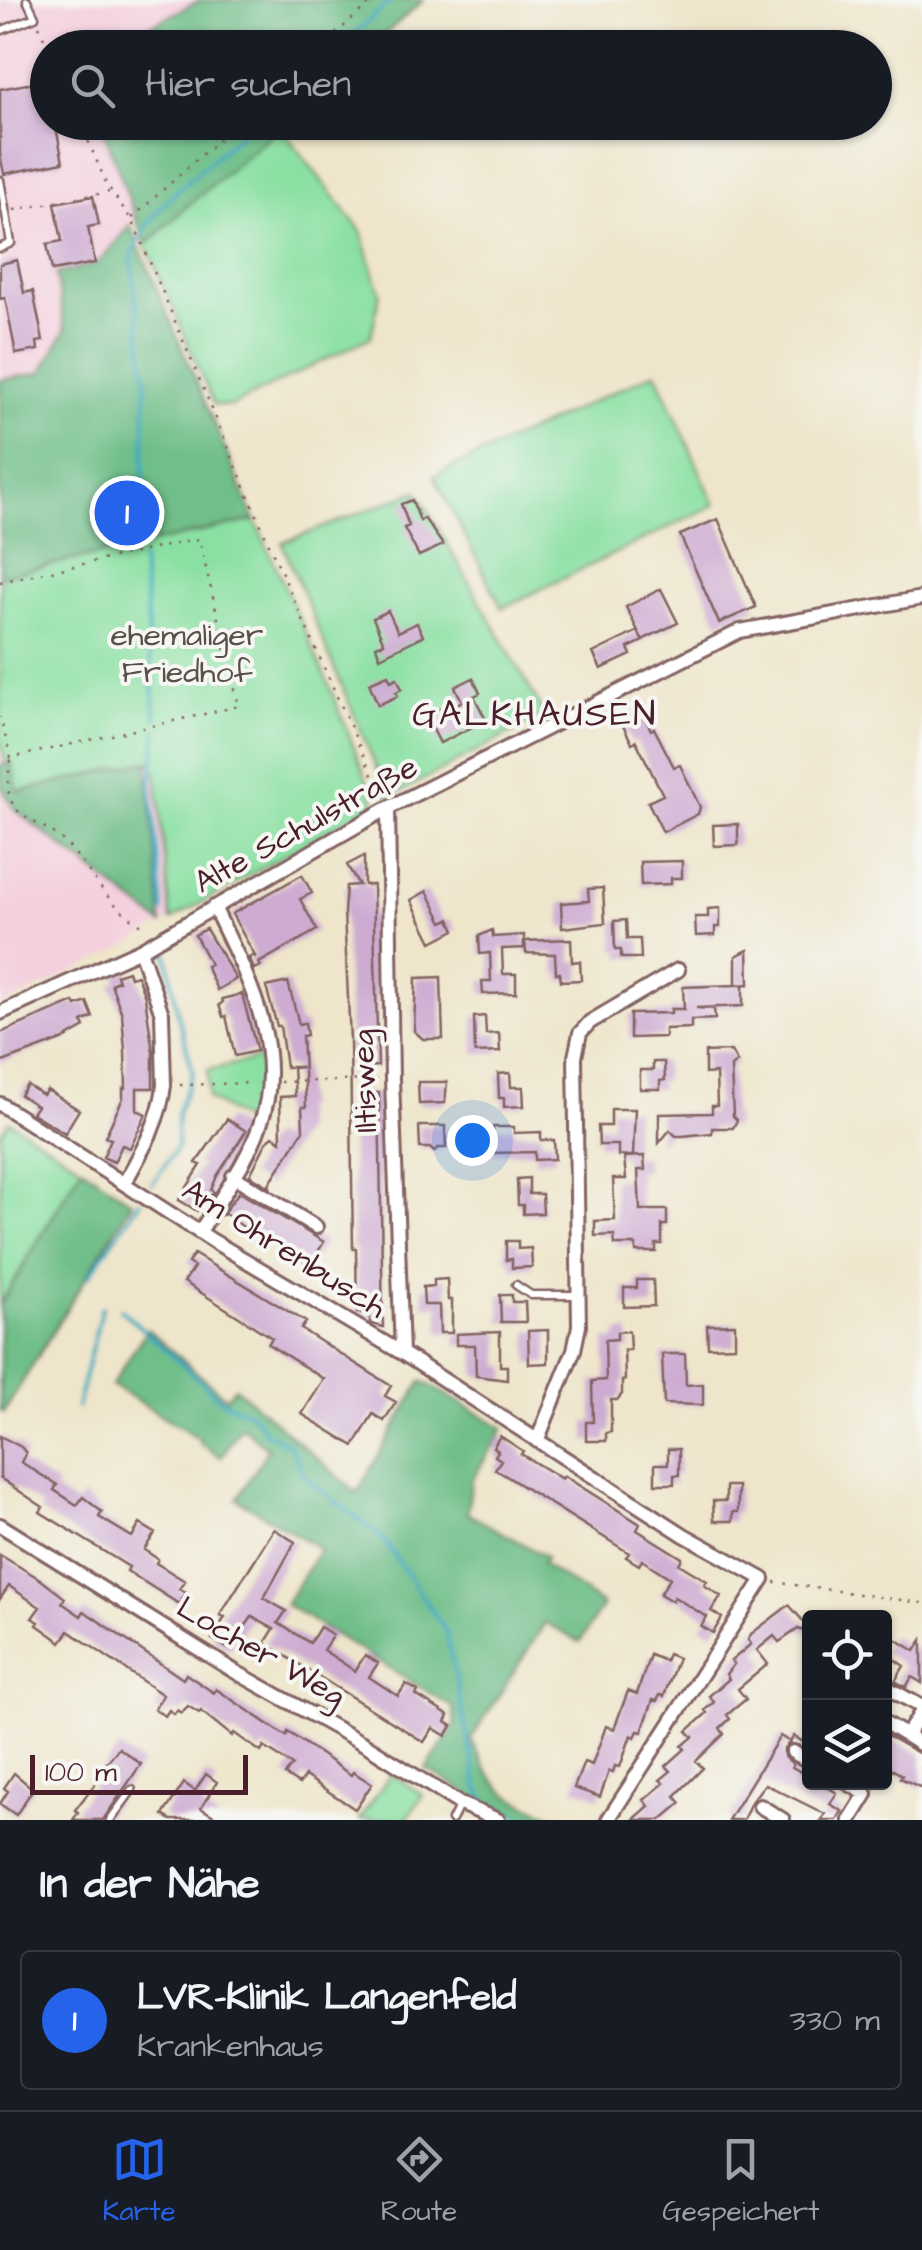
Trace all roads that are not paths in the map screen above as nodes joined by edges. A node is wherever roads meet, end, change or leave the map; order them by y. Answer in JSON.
{"nodes":[{"id":1,"x":27,"y":0,"type":"edge"},
{"id":2,"x":0,"y":31,"type":"edge"},
{"id":3,"x":0,"y":180,"type":"edge"},
{"id":4,"x":0,"y":248,"type":"edge"},
{"id":5,"x":922,"y":598,"type":"edge"},
{"id":6,"x":388,"y":808,"type":"junction"},
{"id":7,"x":214,"y":906,"type":"junction"},
{"id":8,"x":140,"y":950,"type":"junction"},
{"id":9,"x":678,"y":970,"type":"dead end"},
{"id":10,"x":0,"y":1013,"type":"edge"},
{"id":11,"x":0,"y":1104,"type":"edge"},
{"id":12,"x":234,"y":1176,"type":"junction"},
{"id":13,"x":126,"y":1182,"type":"junction"},
{"id":14,"x":316,"y":1227,"type":"dead end"},
{"id":15,"x":200,"y":1232,"type":"junction"},
{"id":16,"x":516,"y":1285,"type":"dead end"},
{"id":17,"x":579,"y":1295,"type":"junction"},
{"id":18,"x":402,"y":1354,"type":"junction"},
{"id":19,"x":537,"y":1442,"type":"junction"},
{"id":20,"x":0,"y":1525,"type":"edge"},
{"id":21,"x":892,"y":1691,"type":"edge"},
{"id":22,"x":922,"y":1709,"type":"edge"},
{"id":23,"x":892,"y":1727,"type":"edge"},
{"id":24,"x":907,"y":1735,"type":"junction"},
{"id":25,"x":922,"y":1744,"type":"edge"},
{"id":26,"x":792,"y":1752,"type":"dead end"},
{"id":27,"x":802,"y":1758,"type":"edge"},
{"id":28,"x":132,"y":1790,"type":"dead end"},
{"id":29,"x":859,"y":1790,"type":"edge"},
{"id":30,"x":460,"y":1804,"type":"junction"},
{"id":31,"x":760,"y":1806,"type":"dead end"},
{"id":32,"x":110,"y":1820,"type":"edge"},
{"id":33,"x":452,"y":1820,"type":"edge"},
{"id":34,"x":498,"y":1820,"type":"edge"},
{"id":35,"x":608,"y":1820,"type":"edge"},
{"id":36,"x":783,"y":1820,"type":"edge"},
{"id":37,"x":850,"y":1820,"type":"edge"}],
"edges":[{"from":1,"to":2,"type":"lane"},
{"from":3,"to":4,"type":"lane"},
{"from":5,"to":6,"type":"street","name":"Alte Schulstraße"},
{"from":6,"to":7,"type":"street","name":"Alte Schulstraße"},
{"from":6,"to":18,"type":"street","name":"Iltisweg"},
{"from":7,"to":8,"type":"street","name":"Alte Schulstraße"},
{"from":7,"to":12,"type":"street"},
{"from":8,"to":10,"type":"street","name":"Alte Schulstraße"},
{"from":8,"to":13,"type":"street"},
{"from":9,"to":17,"type":"street"},
{"from":11,"to":13,"type":"street","name":"Am Ohrenbusch"},
{"from":12,"to":14,"type":"street"},
{"from":12,"to":15,"type":"street"},
{"from":13,"to":15,"type":"street","name":"Am Ohrenbusch"},
{"from":15,"to":18,"type":"street","name":"Am Ohrenbusch"},
{"from":16,"to":17,"type":"lane"},
{"from":17,"to":19,"type":"street"},
{"from":18,"to":19,"type":"street","name":"Am Ohrenbusch"},
{"from":19,"to":35,"type":"street","name":"Am Ohrenbusch"},
{"from":20,"to":30,"type":"street","name":"Locher Weg"},
{"from":21,"to":22,"type":"street"},
{"from":22,"to":24,"type":"street"},
{"from":23,"to":24,"type":"street"},
{"from":24,"to":25,"type":"street"},
{"from":26,"to":27,"type":"street"},
{"from":28,"to":32,"type":"lane"},
{"from":29,"to":37,"type":"street"},
{"from":30,"to":33,"type":"lane"},
{"from":30,"to":34,"type":"street","name":"Locher Weg"},
{"from":31,"to":36,"type":"street"}]}
